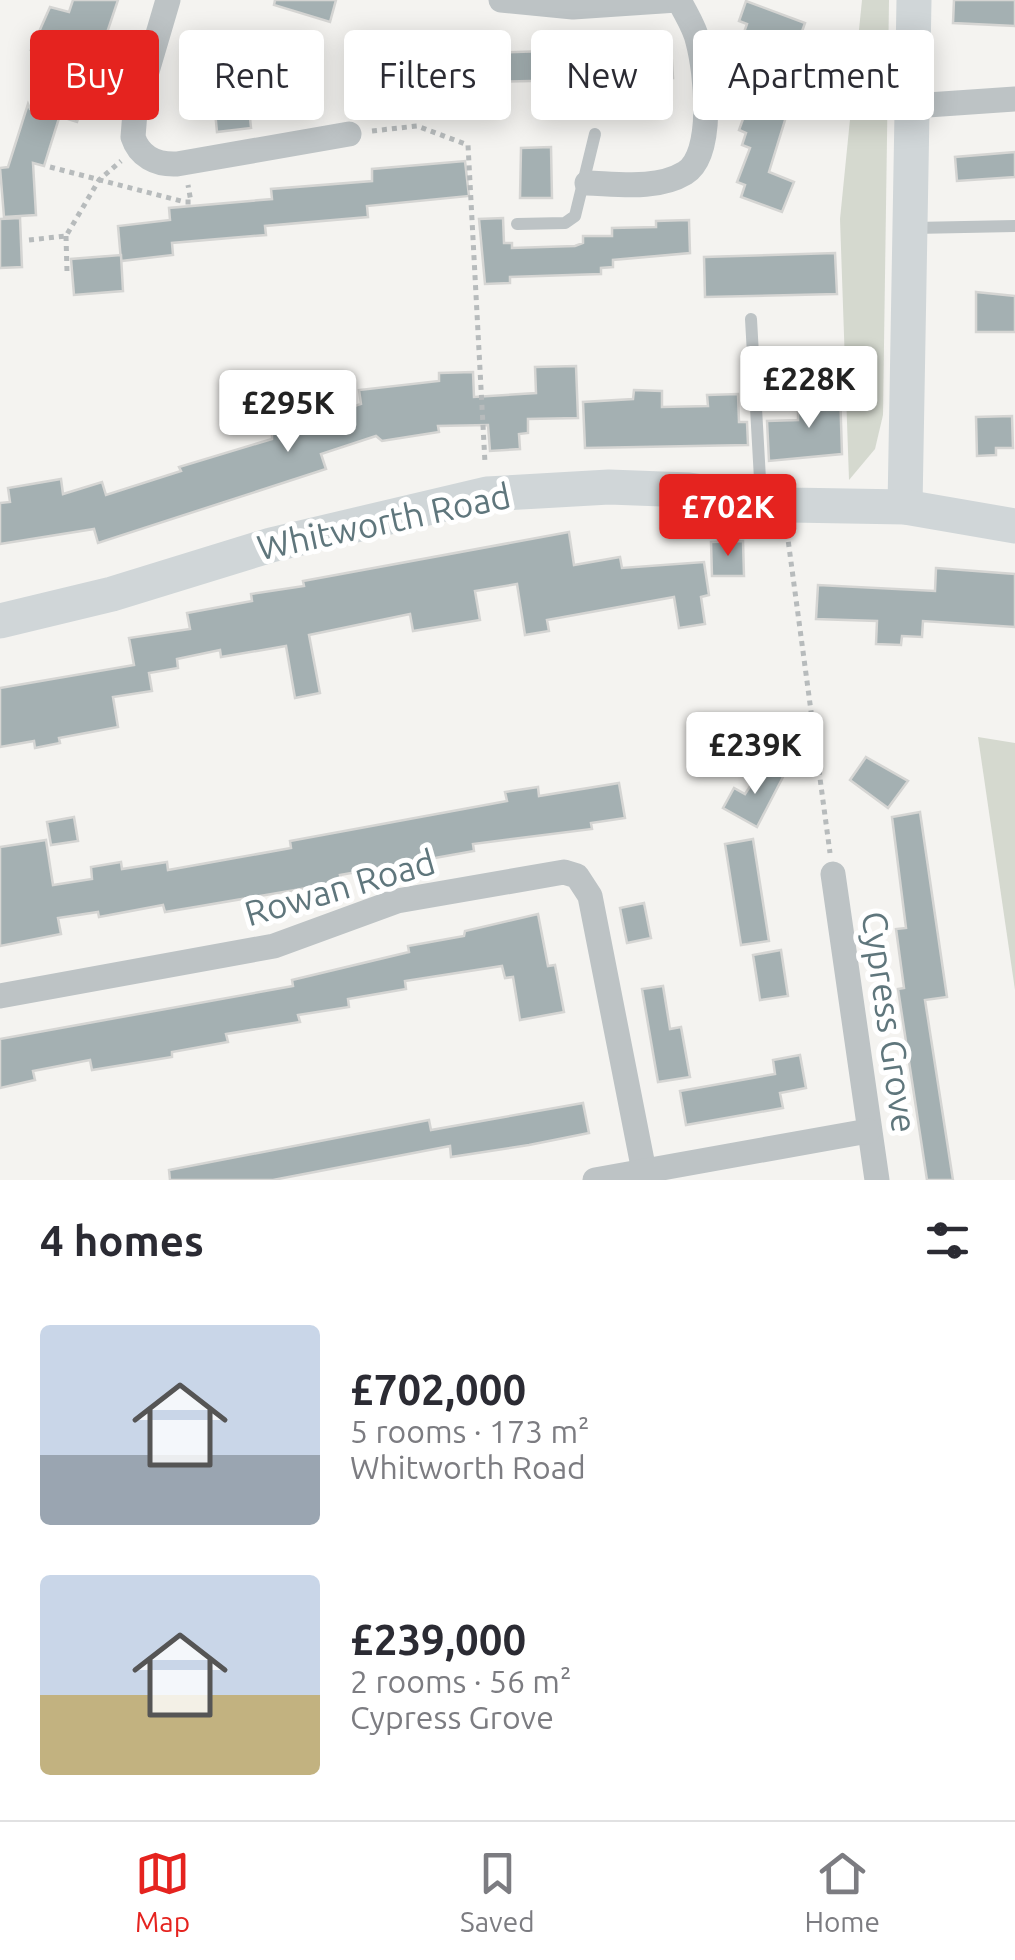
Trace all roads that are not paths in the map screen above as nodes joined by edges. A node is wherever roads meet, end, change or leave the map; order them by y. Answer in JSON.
{"nodes":[{"id":1,"x":168,"y":0,"type":"edge"},
{"id":2,"x":501,"y":0,"type":"edge"},
{"id":3,"x":678,"y":0,"type":"edge"},
{"id":4,"x":914,"y":0,"type":"edge"},
{"id":5,"x":914,"y":30,"type":"edge"},
{"id":6,"x":1015,"y":99,"type":"edge"},
{"id":7,"x":934,"y":105,"type":"edge"},
{"id":8,"x":914,"y":120,"type":"edge"},
{"id":9,"x":349,"y":134,"type":"road end"},
{"id":10,"x":596,"y":134,"type":"dead end"},
{"id":11,"x":587,"y":184,"type":"junction"},
{"id":12,"x":518,"y":224,"type":"dead end"},
{"id":13,"x":1015,"y":226,"type":"edge"},
{"id":14,"x":912,"y":228,"type":"junction"},
{"id":15,"x":751,"y":319,"type":"dead end"},
{"id":16,"x":776,"y":502,"type":"junction"},
{"id":17,"x":905,"y":507,"type":"junction"},
{"id":18,"x":1015,"y":526,"type":"edge"},
{"id":19,"x":0,"y":621,"type":"edge"},
{"id":20,"x":833,"y":874,"type":"road end"},
{"id":21,"x":0,"y":996,"type":"edge"},
{"id":22,"x":868,"y":1131,"type":"junction"},
{"id":23,"x":644,"y":1171,"type":"junction"},
{"id":24,"x":594,"y":1180,"type":"edge"},
{"id":25,"x":877,"y":1180,"type":"edge"}],
"edges":[{"from":1,"to":9,"type":"street"},
{"from":2,"to":3,"type":"street"},
{"from":3,"to":11,"type":"street"},
{"from":4,"to":5,"type":"main road"},
{"from":6,"to":7,"type":"street"},
{"from":8,"to":14,"type":"main road"},
{"from":10,"to":11,"type":"lane"},
{"from":11,"to":12,"type":"lane"},
{"from":13,"to":14,"type":"lane"},
{"from":14,"to":17,"type":"main road"},
{"from":15,"to":16,"type":"lane"},
{"from":16,"to":17,"type":"main road","name":"Whitworth Road"},
{"from":16,"to":19,"type":"main road","name":"Whitworth Road"},
{"from":17,"to":18,"type":"main road","name":"Whitworth Road"},
{"from":20,"to":22,"type":"street","name":"Cypress Grove"},
{"from":21,"to":23,"type":"street","name":"Rowan Road"},
{"from":22,"to":23,"type":"street"},
{"from":22,"to":25,"type":"street","name":"Cypress Grove"},
{"from":23,"to":24,"type":"street"}]}
